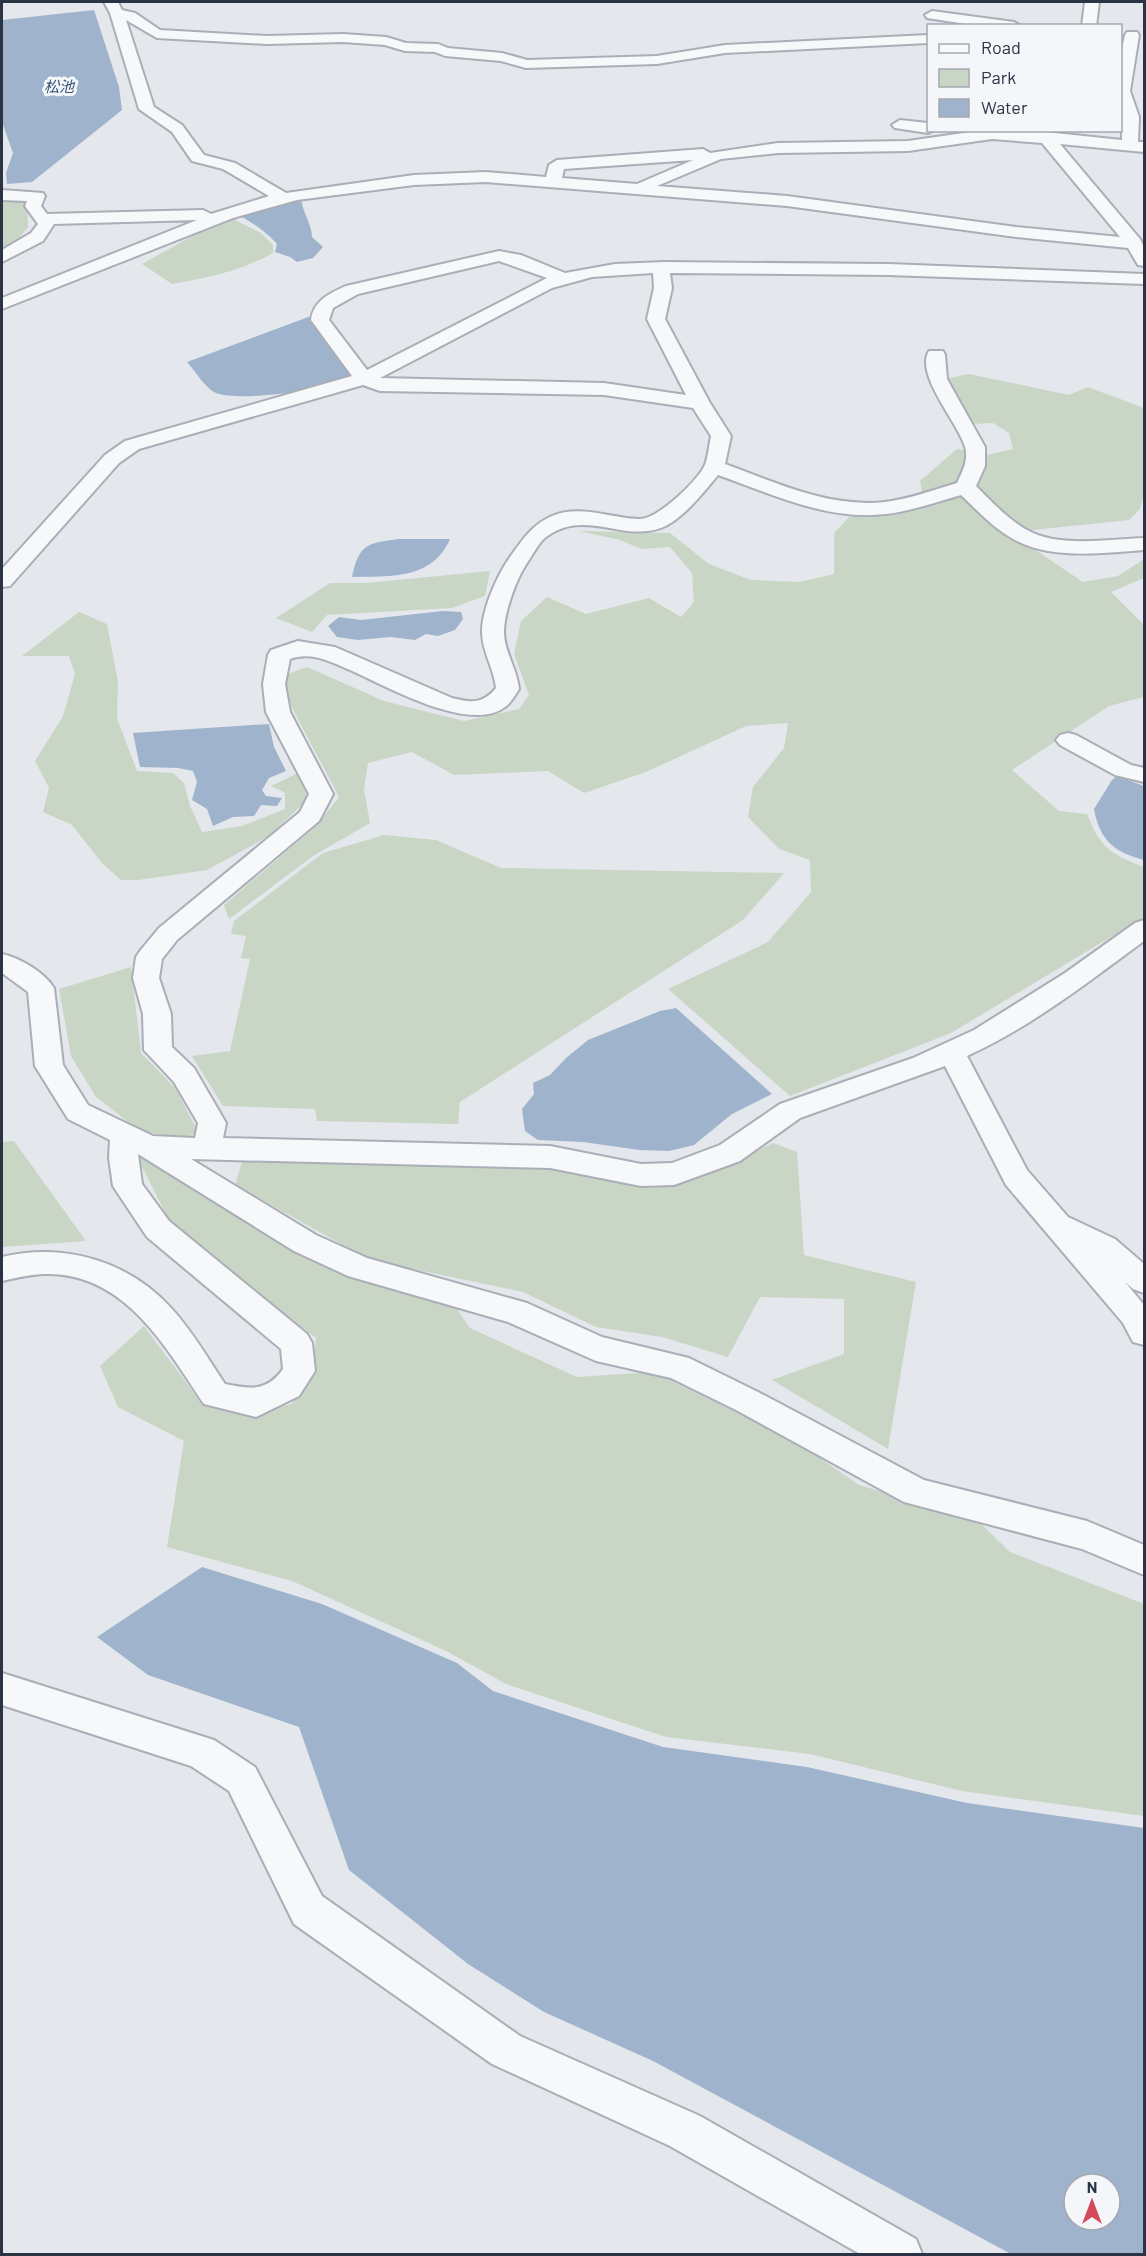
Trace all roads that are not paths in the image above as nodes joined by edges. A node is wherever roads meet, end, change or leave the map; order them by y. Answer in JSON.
{"nodes":[{"id":1,"x":921,"y":2,"type":"edge"},
{"id":2,"x":1092,"y":2,"type":"edge"},
{"id":3,"x":114,"y":7,"type":"edge"},
{"id":4,"x":936,"y":20,"type":"edge"},
{"id":5,"x":988,"y":24,"type":"edge"},
{"id":6,"x":1089,"y":24,"type":"edge"},
{"id":7,"x":1132,"y":35,"type":"edge"},
{"id":8,"x":927,"y":39,"type":"edge"},
{"id":9,"x":900,"y":125,"type":"dead end"},
{"id":10,"x":927,"y":128,"type":"edge"},
{"id":11,"x":992,"y":132,"type":"edge"},
{"id":12,"x":1045,"y":137,"type":"junction"},
{"id":13,"x":1137,"y":147,"type":"edge"},
{"id":14,"x":717,"y":155,"type":"junction"},
{"id":15,"x":553,"y":181,"type":"junction"},
{"id":16,"x":638,"y":188,"type":"junction"},
{"id":17,"x":2,"y":195,"type":"edge"},
{"id":18,"x":280,"y":196,"type":"dead end"},
{"id":19,"x":227,"y":214,"type":"junction"},
{"id":20,"x":43,"y":219,"type":"junction"},
{"id":21,"x":1134,"y":243,"type":"junction"},
{"id":22,"x":2,"y":257,"type":"edge"},
{"id":23,"x":1144,"y":261,"type":"edge"},
{"id":24,"x":661,"y":268,"type":"junction"},
{"id":25,"x":563,"y":278,"type":"junction"},
{"id":26,"x":1144,"y":279,"type":"edge"},
{"id":27,"x":2,"y":304,"type":"edge"},
{"id":28,"x":936,"y":355,"type":"dead end"},
{"id":29,"x":364,"y":379,"type":"junction"},
{"id":30,"x":700,"y":403,"type":"junction"},
{"id":31,"x":714,"y":467,"type":"junction"},
{"id":32,"x":965,"y":487,"type":"junction"},
{"id":33,"x":1144,"y":525,"type":"edge"},
{"id":34,"x":1027,"y":538,"type":"junction"},
{"id":35,"x":1144,"y":544,"type":"edge"},
{"id":36,"x":2,"y":581,"type":"edge"},
{"id":37,"x":1068,"y":740,"type":"dead end"},
{"id":38,"x":1144,"y":775,"type":"edge"},
{"id":39,"x":1144,"y":929,"type":"edge"},
{"id":40,"x":2,"y":963,"type":"edge"},
{"id":41,"x":951,"y":1051,"type":"junction"},
{"id":42,"x":137,"y":1141,"type":"junction"},
{"id":43,"x":207,"y":1150,"type":"junction"},
{"id":44,"x":1054,"y":1221,"type":"junction"},
{"id":45,"x":2,"y":1269,"type":"edge"},
{"id":46,"x":1144,"y":1281,"type":"edge"},
{"id":47,"x":1144,"y":1333,"type":"edge"},
{"id":48,"x":1144,"y":1560,"type":"edge"},
{"id":49,"x":2,"y":1689,"type":"edge"},
{"id":50,"x":901,"y":2254,"type":"edge"}],
"edges":[{"from":1,"to":4,"type":"street"},
{"from":2,"to":6,"type":"street"},
{"from":3,"to":8,"type":"street"},
{"from":3,"to":18,"type":"street"},
{"from":4,"to":5,"type":"street"},
{"from":7,"to":13,"type":"street"},
{"from":9,"to":10,"type":"street"},
{"from":11,"to":12,"type":"street"},
{"from":11,"to":14,"type":"street"},
{"from":12,"to":13,"type":"street"},
{"from":12,"to":21,"type":"street"},
{"from":14,"to":15,"type":"street"},
{"from":14,"to":16,"type":"street"},
{"from":15,"to":16,"type":"street"},
{"from":15,"to":19,"type":"street"},
{"from":16,"to":21,"type":"street"},
{"from":17,"to":20,"type":"street"},
{"from":19,"to":20,"type":"street"},
{"from":19,"to":27,"type":"street"},
{"from":20,"to":22,"type":"street"},
{"from":21,"to":23,"type":"street"},
{"from":24,"to":25,"type":"street"},
{"from":24,"to":26,"type":"street"},
{"from":24,"to":30,"type":"street"},
{"from":25,"to":29,"type":"street"},
{"from":25,"to":29,"type":"street"},
{"from":28,"to":32,"type":"street"},
{"from":29,"to":30,"type":"street"},
{"from":29,"to":36,"type":"street"},
{"from":30,"to":31,"type":"street"},
{"from":31,"to":32,"type":"street"},
{"from":31,"to":43,"type":"street"},
{"from":32,"to":34,"type":"street"},
{"from":33,"to":34,"type":"street"},
{"from":34,"to":35,"type":"street"},
{"from":37,"to":38,"type":"street"},
{"from":39,"to":41,"type":"street"},
{"from":40,"to":42,"type":"street"},
{"from":41,"to":43,"type":"street"},
{"from":41,"to":44,"type":"street"},
{"from":42,"to":43,"type":"street"},
{"from":42,"to":45,"type":"street"},
{"from":42,"to":48,"type":"street"},
{"from":44,"to":46,"type":"street"},
{"from":44,"to":47,"type":"street"},
{"from":49,"to":50,"type":"street"}]}
